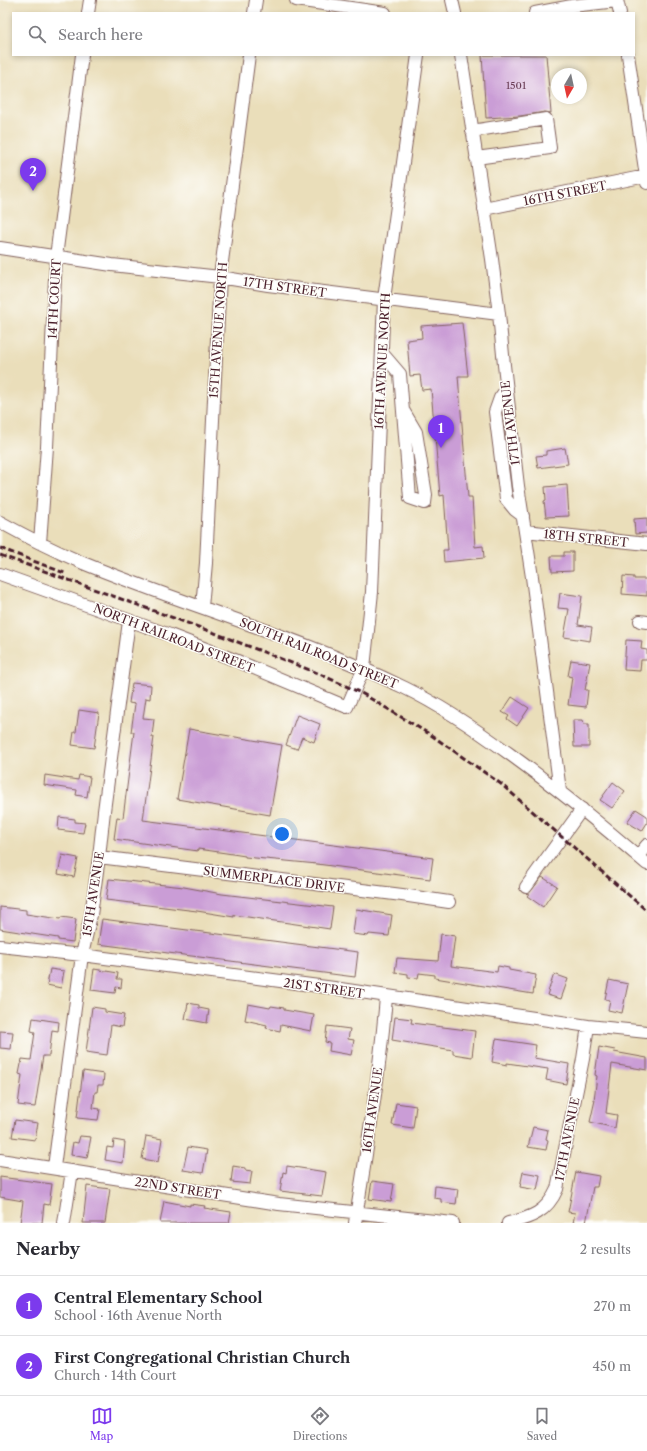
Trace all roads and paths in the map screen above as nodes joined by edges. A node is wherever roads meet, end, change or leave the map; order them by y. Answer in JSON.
{"nodes":[{"id":1,"x":90,"y":0,"type":"edge"},
{"id":2,"x":256,"y":0,"type":"edge"},
{"id":3,"x":296,"y":0,"type":"edge"},
{"id":4,"x":452,"y":0,"type":"edge"},
{"id":5,"x":617,"y":0,"type":"edge"},
{"id":6,"x":88,"y":12,"type":"edge"},
{"id":7,"x":254,"y":12,"type":"edge"},
{"id":8,"x":378,"y":12,"type":"edge"},
{"id":9,"x":455,"y":12,"type":"edge"},
{"id":10,"x":540,"y":12,"type":"edge"},
{"id":11,"x":620,"y":12,"type":"edge"},
{"id":12,"x":82,"y":56,"type":"edge"},
{"id":13,"x":249,"y":56,"type":"edge"},
{"id":14,"x":418,"y":56,"type":"edge"},
{"id":15,"x":461,"y":56,"type":"edge"},
{"id":16,"x":628,"y":56,"type":"edge"},
{"id":17,"x":472,"y":130,"type":"junction"},
{"id":18,"x":476,"y":158,"type":"junction"},
{"id":19,"x":646,"y":180,"type":"edge"},
{"id":20,"x":484,"y":209,"type":"junction"},
{"id":21,"x":0,"y":248,"type":"edge"},
{"id":22,"x":56,"y":257,"type":"junction"},
{"id":23,"x":220,"y":277,"type":"junction"},
{"id":24,"x":384,"y":299,"type":"junction"},
{"id":25,"x":500,"y":314,"type":"junction"},
{"id":26,"x":382,"y":353,"type":"junction"},
{"id":27,"x":403,"y":410,"type":"junction"},
{"id":28,"x":0,"y":522,"type":"edge"},
{"id":29,"x":525,"y":531,"type":"junction"},
{"id":30,"x":40,"y":543,"type":"junction"},
{"id":31,"x":647,"y":544,"type":"edge"},
{"id":32,"x":0,"y":574,"type":"edge"},
{"id":33,"x":202,"y":607,"type":"junction"},
{"id":34,"x":129,"y":621,"type":"junction"},
{"id":35,"x":364,"y":668,"type":"junction"},
{"id":36,"x":560,"y":791,"type":"junction"},
{"id":37,"x":582,"y":809,"type":"junction"},
{"id":38,"x":647,"y":845,"type":"edge"},
{"id":39,"x":100,"y":856,"type":"junction"},
{"id":40,"x":643,"y":860,"type":"edge"},
{"id":41,"x":526,"y":887,"type":"dead end"},
{"id":42,"x":448,"y":902,"type":"dead end"},
{"id":43,"x":0,"y":946,"type":"edge"},
{"id":44,"x":82,"y":955,"type":"junction"},
{"id":45,"x":386,"y":997,"type":"junction"},
{"id":46,"x":588,"y":1026,"type":"junction"},
{"id":47,"x":647,"y":1032,"type":"edge"},
{"id":48,"x":0,"y":1160,"type":"edge"},
{"id":49,"x":54,"y":1167,"type":"junction"},
{"id":50,"x":72,"y":1171,"type":"junction"},
{"id":51,"x":356,"y":1218,"type":"edge"},
{"id":52,"x":64,"y":1223,"type":"edge"},
{"id":53,"x":453,"y":1223,"type":"edge"},
{"id":54,"x":508,"y":1223,"type":"edge"}],
"edges":[{"from":1,"to":6,"type":"street"},
{"from":2,"to":7,"type":"street"},
{"from":3,"to":8,"type":"street"},
{"from":4,"to":9,"type":"street"},
{"from":5,"to":10,"type":"street"},
{"from":5,"to":11,"type":"street"},
{"from":12,"to":22,"type":"street","name":"14TH COURT"},
{"from":13,"to":23,"type":"street","name":"15TH AVENUE NORTH"},
{"from":14,"to":24,"type":"street","name":"16TH AVENUE NORTH"},
{"from":15,"to":17,"type":"street","name":"17TH AVENUE"},
{"from":16,"to":19,"type":"street"},
{"from":17,"to":18,"type":"street","name":"17TH AVENUE"},
{"from":17,"to":18,"type":"street"},
{"from":18,"to":20,"type":"street","name":"17TH AVENUE"},
{"from":19,"to":20,"type":"street","name":"16TH STREET"},
{"from":20,"to":25,"type":"street","name":"17TH AVENUE"},
{"from":21,"to":22,"type":"street","name":"17TH STREET"},
{"from":22,"to":23,"type":"street","name":"17TH STREET"},
{"from":22,"to":30,"type":"street","name":"14TH COURT"},
{"from":23,"to":24,"type":"street","name":"17TH STREET"},
{"from":23,"to":33,"type":"street","name":"15TH AVENUE NORTH"},
{"from":24,"to":25,"type":"street","name":"17TH STREET"},
{"from":24,"to":26,"type":"street","name":"16TH AVENUE NORTH"},
{"from":25,"to":29,"type":"street","name":"17TH AVENUE"},
{"from":26,"to":27,"type":"street"},
{"from":26,"to":35,"type":"street","name":"16TH AVENUE NORTH"},
{"from":27,"to":27,"type":"street"},
{"from":28,"to":30,"type":"street","name":"SOUTH RAILROAD STREET"},
{"from":29,"to":31,"type":"street","name":"18TH STREET"},
{"from":29,"to":36,"type":"street","name":"17TH AVENUE"},
{"from":30,"to":33,"type":"street","name":"SOUTH RAILROAD STREET"},
{"from":32,"to":34,"type":"street","name":"NORTH RAILROAD STREET"},
{"from":33,"to":35,"type":"street","name":"SOUTH RAILROAD STREET"},
{"from":34,"to":35,"type":"street","name":"NORTH RAILROAD STREET"},
{"from":34,"to":39,"type":"street","name":"15TH AVENUE"},
{"from":35,"to":36,"type":"street","name":"SOUTH RAILROAD STREET"},
{"from":36,"to":37,"type":"street","name":"SOUTH RAILROAD STREET"},
{"from":37,"to":40,"type":"street","name":"SOUTH RAILROAD STREET"},
{"from":37,"to":41,"type":"street"},
{"from":38,"to":40,"type":"street"},
{"from":39,"to":42,"type":"street","name":"SUMMERPLACE DRIVE"},
{"from":39,"to":44,"type":"street","name":"15TH AVENUE"},
{"from":43,"to":44,"type":"street","name":"21ST STREET"},
{"from":44,"to":45,"type":"street","name":"21ST STREET"},
{"from":44,"to":49,"type":"street","name":"15TH AVENUE"},
{"from":45,"to":46,"type":"street","name":"21ST STREET"},
{"from":45,"to":51,"type":"street","name":"16TH AVENUE"},
{"from":46,"to":47,"type":"street","name":"21ST STREET"},
{"from":46,"to":54,"type":"street","name":"17TH AVENUE"},
{"from":48,"to":49,"type":"street","name":"22ND STREET"},
{"from":49,"to":50,"type":"street","name":"22ND STREET"},
{"from":50,"to":51,"type":"street","name":"22ND STREET"},
{"from":50,"to":52,"type":"street"},
{"from":51,"to":53,"type":"street"}]}
